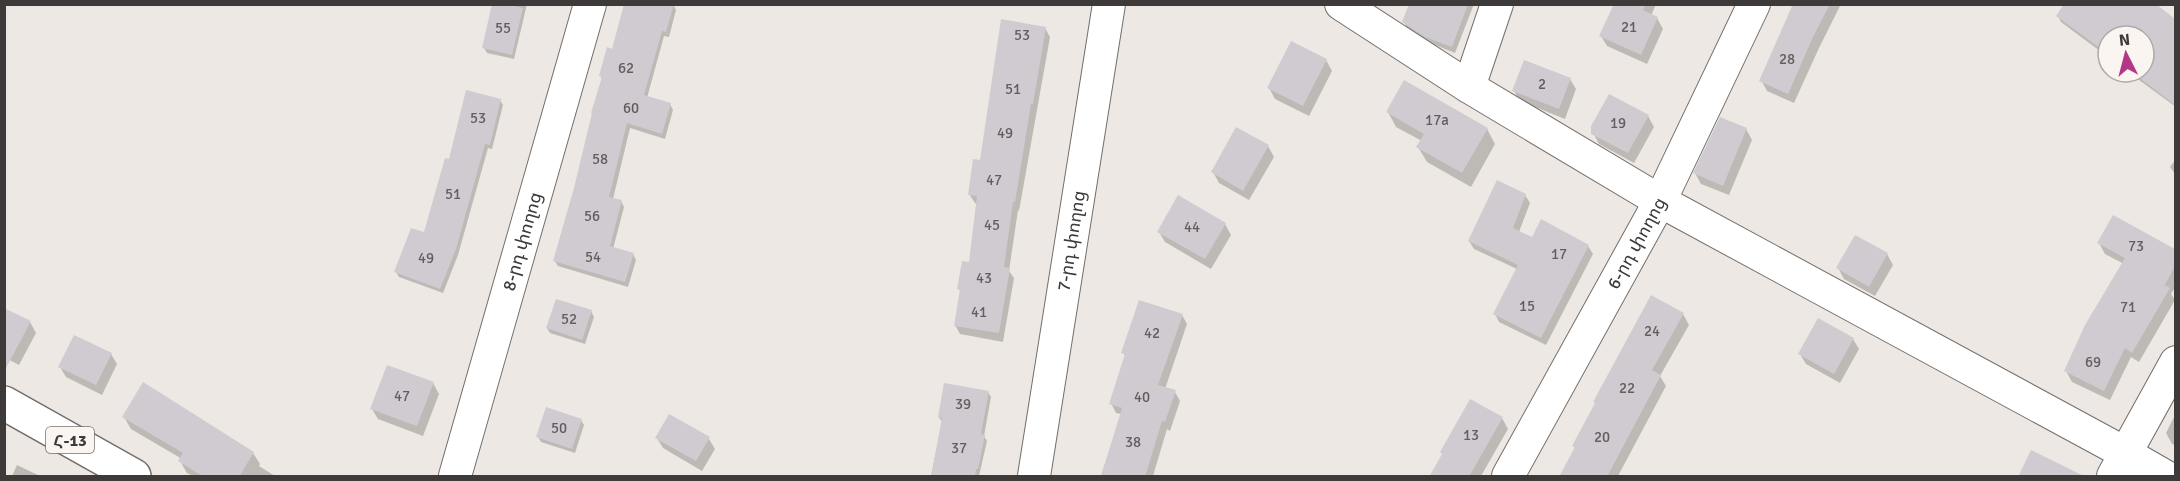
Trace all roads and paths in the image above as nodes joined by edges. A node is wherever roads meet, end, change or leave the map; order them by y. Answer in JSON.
{"nodes":[{"id":1,"x":590,"y":4,"type":"edge"},
{"id":2,"x":1109,"y":4,"type":"edge"},
{"id":3,"x":1341,"y":4,"type":"edge"},
{"id":4,"x":1497,"y":4,"type":"edge"},
{"id":5,"x":1754,"y":4,"type":"edge"},
{"id":6,"x":1469,"y":87,"type":"junction"},
{"id":7,"x":1660,"y":201,"type":"junction"},
{"id":8,"x":2175,"y":362,"type":"edge"},
{"id":9,"x":4,"y":403,"type":"edge"},
{"id":10,"x":2119,"y":465,"type":"edge"},
{"id":11,"x":121,"y":473,"type":"edge"},
{"id":12,"x":455,"y":477,"type":"edge"},
{"id":13,"x":1034,"y":477,"type":"edge"},
{"id":14,"x":1508,"y":477,"type":"edge"},
{"id":15,"x":2165,"y":477,"type":"edge"}],
"edges":[{"from":1,"to":12,"type":"street","name":"8-րդ փողոց"},
{"from":2,"to":13,"type":"street","name":"7-րդ փողոց"},
{"from":3,"to":6,"type":"street"},
{"from":4,"to":6,"type":"street"},
{"from":5,"to":7,"type":"street","name":"6-րդ փողոց"},
{"from":6,"to":7,"type":"street"},
{"from":7,"to":10,"type":"street"},
{"from":7,"to":14,"type":"street","name":"6-րդ փողոց"},
{"from":8,"to":10,"type":"street"},
{"from":9,"to":11,"type":"main road","number":"Հ-13"},
{"from":10,"to":15,"type":"street"}]}
